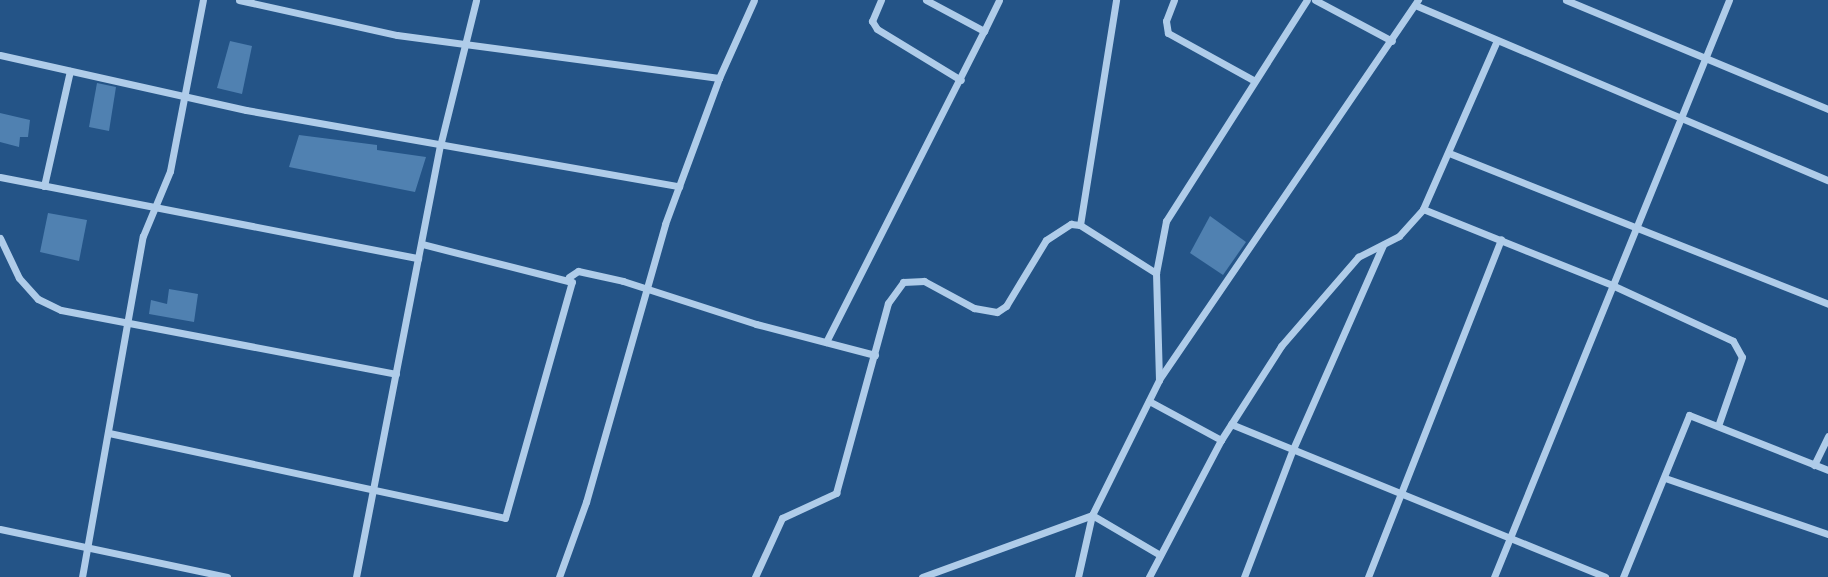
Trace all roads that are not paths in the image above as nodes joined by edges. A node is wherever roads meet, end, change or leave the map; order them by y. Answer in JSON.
{"nodes":[{"id":1,"x":203,"y":0,"type":"edge"},
{"id":2,"x":239,"y":0,"type":"edge"},
{"id":3,"x":476,"y":0,"type":"edge"},
{"id":4,"x":754,"y":0,"type":"edge"},
{"id":5,"x":881,"y":0,"type":"edge"},
{"id":6,"x":926,"y":0,"type":"edge"},
{"id":7,"x":999,"y":0,"type":"edge"},
{"id":8,"x":1116,"y":0,"type":"edge"},
{"id":9,"x":1174,"y":0,"type":"edge"},
{"id":10,"x":1307,"y":0,"type":"edge"},
{"id":11,"x":1315,"y":0,"type":"edge"},
{"id":12,"x":1566,"y":0,"type":"edge"},
{"id":13,"x":1729,"y":0,"type":"edge"},
{"id":14,"x":1416,"y":3,"type":"edge"},
{"id":15,"x":984,"y":31,"type":"junction"},
{"id":16,"x":1392,"y":41,"type":"junction"},
{"id":17,"x":1496,"y":43,"type":"junction"},
{"id":18,"x":466,"y":45,"type":"junction"},
{"id":19,"x":0,"y":55,"type":"edge"},
{"id":20,"x":1704,"y":59,"type":"junction"},
{"id":21,"x":71,"y":71,"type":"junction"},
{"id":22,"x":719,"y":78,"type":"junction"},
{"id":23,"x":961,"y":80,"type":"junction"},
{"id":24,"x":1255,"y":81,"type":"junction"},
{"id":25,"x":184,"y":96,"type":"junction"},
{"id":26,"x":1828,"y":109,"type":"edge"},
{"id":27,"x":1679,"y":119,"type":"junction"},
{"id":28,"x":440,"y":146,"type":"junction"},
{"id":29,"x":1449,"y":153,"type":"junction"},
{"id":30,"x":0,"y":177,"type":"edge"},
{"id":31,"x":1828,"y":180,"type":"edge"},
{"id":32,"x":44,"y":186,"type":"junction"},
{"id":33,"x":679,"y":186,"type":"junction"},
{"id":34,"x":153,"y":207,"type":"junction"},
{"id":35,"x":1423,"y":209,"type":"junction"},
{"id":36,"x":1080,"y":225,"type":"junction"},
{"id":37,"x":1636,"y":226,"type":"junction"},
{"id":38,"x":0,"y":238,"type":"edge"},
{"id":39,"x":1501,"y":239,"type":"junction"},
{"id":40,"x":422,"y":244,"type":"junction"},
{"id":41,"x":1383,"y":244,"type":"junction"},
{"id":42,"x":418,"y":258,"type":"junction"},
{"id":43,"x":1156,"y":273,"type":"junction"},
{"id":44,"x":569,"y":277,"type":"junction"},
{"id":45,"x":1612,"y":285,"type":"junction"},
{"id":46,"x":643,"y":290,"type":"junction"},
{"id":47,"x":1828,"y":304,"type":"edge"},
{"id":48,"x":127,"y":321,"type":"junction"},
{"id":49,"x":826,"y":342,"type":"junction"},
{"id":50,"x":875,"y":355,"type":"junction"},
{"id":51,"x":396,"y":374,"type":"junction"},
{"id":52,"x":1159,"y":380,"type":"junction"},
{"id":53,"x":1149,"y":401,"type":"junction"},
{"id":54,"x":1718,"y":423,"type":"junction"},
{"id":55,"x":1231,"y":424,"type":"junction"},
{"id":56,"x":109,"y":433,"type":"junction"},
{"id":57,"x":1828,"y":436,"type":"edge"},
{"id":58,"x":1221,"y":440,"type":"junction"},
{"id":59,"x":1293,"y":449,"type":"junction"},
{"id":60,"x":1814,"y":465,"type":"junction"},
{"id":61,"x":1828,"y":470,"type":"edge"},
{"id":62,"x":1665,"y":478,"type":"junction"},
{"id":63,"x":374,"y":487,"type":"junction"},
{"id":64,"x":1402,"y":492,"type":"junction"},
{"id":65,"x":1092,"y":515,"type":"junction"},
{"id":66,"x":0,"y":529,"type":"edge"},
{"id":67,"x":1828,"y":534,"type":"edge"},
{"id":68,"x":1510,"y":535,"type":"junction"},
{"id":69,"x":89,"y":547,"type":"junction"},
{"id":70,"x":1160,"y":555,"type":"junction"},
{"id":71,"x":82,"y":577,"type":"edge"},
{"id":72,"x":227,"y":577,"type":"edge"},
{"id":73,"x":356,"y":577,"type":"edge"},
{"id":74,"x":559,"y":577,"type":"edge"},
{"id":75,"x":755,"y":577,"type":"edge"},
{"id":76,"x":922,"y":577,"type":"edge"},
{"id":77,"x":1078,"y":577,"type":"edge"},
{"id":78,"x":1149,"y":577,"type":"edge"},
{"id":79,"x":1244,"y":577,"type":"edge"},
{"id":80,"x":1368,"y":577,"type":"edge"},
{"id":81,"x":1494,"y":577,"type":"edge"},
{"id":82,"x":1605,"y":577,"type":"edge"},
{"id":83,"x":1623,"y":577,"type":"edge"}],
"edges":[{"from":1,"to":25,"type":"street"},
{"from":2,"to":18,"type":"street"},
{"from":3,"to":18,"type":"street"},
{"from":4,"to":22,"type":"street"},
{"from":5,"to":23,"type":"street"},
{"from":6,"to":15,"type":"street"},
{"from":7,"to":15,"type":"street"},
{"from":8,"to":36,"type":"street"},
{"from":9,"to":24,"type":"street"},
{"from":10,"to":24,"type":"street"},
{"from":11,"to":16,"type":"street"},
{"from":12,"to":20,"type":"street"},
{"from":13,"to":20,"type":"street"},
{"from":14,"to":16,"type":"street"},
{"from":14,"to":17,"type":"street"},
{"from":15,"to":23,"type":"street"},
{"from":16,"to":52,"type":"street"},
{"from":17,"to":27,"type":"street"},
{"from":17,"to":29,"type":"street"},
{"from":18,"to":22,"type":"street"},
{"from":18,"to":28,"type":"street"},
{"from":19,"to":21,"type":"street"},
{"from":20,"to":26,"type":"street"},
{"from":20,"to":27,"type":"street"},
{"from":21,"to":25,"type":"street"},
{"from":21,"to":32,"type":"street"},
{"from":22,"to":33,"type":"street"},
{"from":23,"to":49,"type":"street"},
{"from":24,"to":43,"type":"street"},
{"from":25,"to":28,"type":"street"},
{"from":25,"to":34,"type":"street"},
{"from":27,"to":31,"type":"street"},
{"from":27,"to":37,"type":"street"},
{"from":28,"to":33,"type":"street"},
{"from":28,"to":40,"type":"street"},
{"from":29,"to":35,"type":"street"},
{"from":29,"to":37,"type":"street"},
{"from":30,"to":32,"type":"street"},
{"from":32,"to":34,"type":"street"},
{"from":33,"to":46,"type":"street"},
{"from":34,"to":42,"type":"street"},
{"from":34,"to":48,"type":"street"},
{"from":35,"to":39,"type":"street"},
{"from":35,"to":41,"type":"street"},
{"from":36,"to":43,"type":"street"},
{"from":36,"to":50,"type":"street"},
{"from":37,"to":45,"type":"street"},
{"from":37,"to":47,"type":"street"},
{"from":38,"to":48,"type":"street"},
{"from":39,"to":45,"type":"street"},
{"from":39,"to":64,"type":"street"},
{"from":40,"to":42,"type":"street"},
{"from":40,"to":44,"type":"street"},
{"from":41,"to":55,"type":"street"},
{"from":41,"to":59,"type":"street"},
{"from":42,"to":51,"type":"street"},
{"from":43,"to":52,"type":"street"},
{"from":44,"to":46,"type":"street"},
{"from":44,"to":63,"type":"street"},
{"from":45,"to":54,"type":"street"},
{"from":45,"to":68,"type":"street"},
{"from":46,"to":49,"type":"street"},
{"from":46,"to":74,"type":"street"},
{"from":48,"to":51,"type":"street"},
{"from":48,"to":56,"type":"street"},
{"from":49,"to":50,"type":"street"},
{"from":50,"to":75,"type":"street"},
{"from":51,"to":63,"type":"street"},
{"from":52,"to":53,"type":"street"},
{"from":53,"to":58,"type":"street"},
{"from":53,"to":65,"type":"street"},
{"from":54,"to":60,"type":"street"},
{"from":54,"to":62,"type":"street"},
{"from":55,"to":58,"type":"street"},
{"from":55,"to":59,"type":"street"},
{"from":56,"to":63,"type":"street"},
{"from":56,"to":69,"type":"street"},
{"from":57,"to":60,"type":"street"},
{"from":58,"to":70,"type":"street"},
{"from":59,"to":64,"type":"street"},
{"from":59,"to":79,"type":"street"},
{"from":60,"to":61,"type":"street"},
{"from":62,"to":67,"type":"street"},
{"from":62,"to":83,"type":"street"},
{"from":63,"to":73,"type":"street"},
{"from":64,"to":68,"type":"street"},
{"from":64,"to":80,"type":"street"},
{"from":65,"to":70,"type":"street"},
{"from":65,"to":76,"type":"street"},
{"from":65,"to":77,"type":"street"},
{"from":66,"to":69,"type":"street"},
{"from":68,"to":81,"type":"street"},
{"from":68,"to":82,"type":"street"},
{"from":69,"to":71,"type":"street"},
{"from":69,"to":72,"type":"street"},
{"from":70,"to":78,"type":"street"}]}
